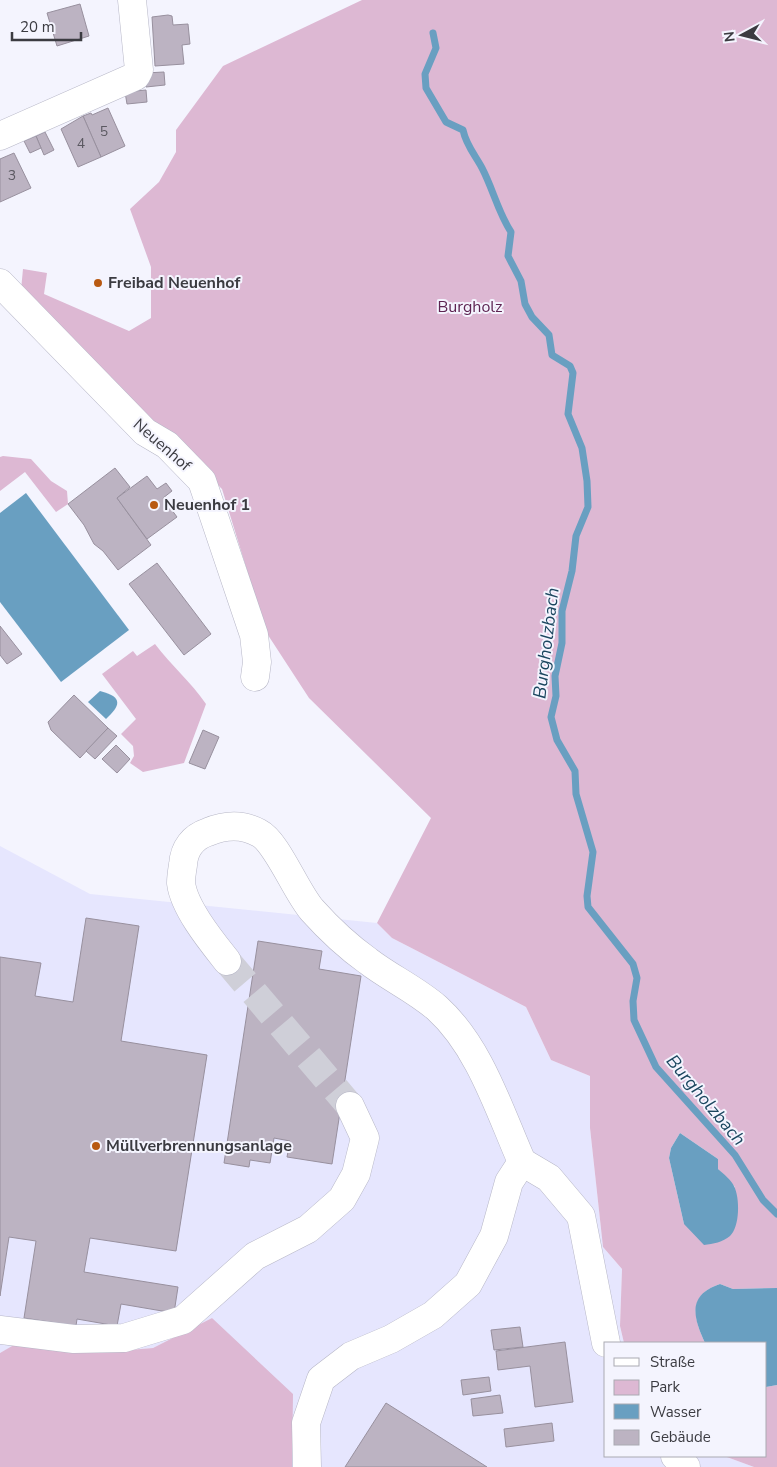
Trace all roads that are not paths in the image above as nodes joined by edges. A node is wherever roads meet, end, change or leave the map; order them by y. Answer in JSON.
{"nodes":[{"id":1,"x":132,"y":0,"type":"edge"},
{"id":2,"x":0,"y":136,"type":"edge"},
{"id":3,"x":0,"y":284,"type":"edge"},
{"id":4,"x":255,"y":677,"type":"dead end"},
{"id":5,"x":227,"y":961,"type":"tunnel mouth"},
{"id":6,"x":350,"y":1106,"type":"tunnel mouth"},
{"id":7,"x":522,"y":1162,"type":"junction"},
{"id":8,"x":0,"y":1330,"type":"edge"},
{"id":9,"x":606,"y":1342,"type":"edge"},
{"id":10,"x":675,"y":1457,"type":"edge"},
{"id":11,"x":307,"y":1467,"type":"edge"},
{"id":12,"x":686,"y":1467,"type":"edge"}],
"edges":[{"from":1,"to":2,"type":"lane"},
{"from":3,"to":4,"type":"lane","name":"Neuenhof"},
{"from":5,"to":7,"type":"lane"},
{"from":6,"to":8,"type":"lane"},
{"from":7,"to":9,"type":"lane"},
{"from":7,"to":11,"type":"lane"},
{"from":10,"to":12,"type":"lane"}]}
